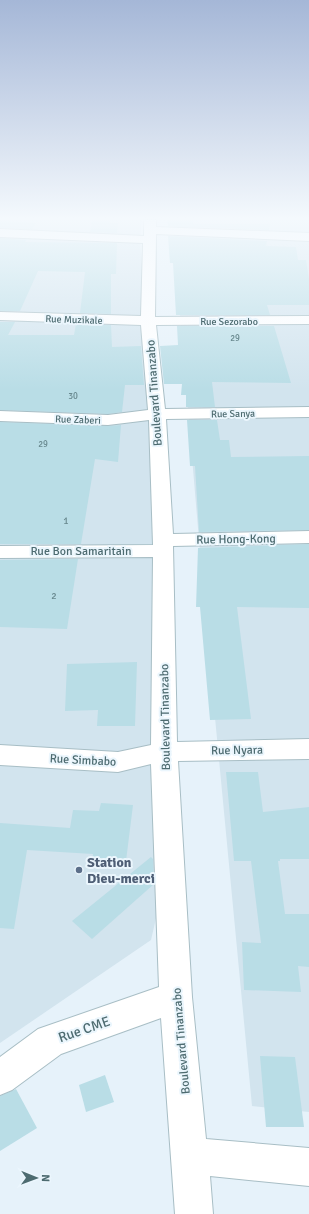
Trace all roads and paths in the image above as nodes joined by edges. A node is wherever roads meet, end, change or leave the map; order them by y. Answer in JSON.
{"nodes":[{"id":1,"x":149,"y":277,"type":"edge"},
{"id":2,"x":0,"y":316,"type":"edge"},
{"id":3,"x":309,"y":320,"type":"edge"},
{"id":4,"x":148,"y":321,"type":"junction"},
{"id":5,"x":309,"y":412,"type":"edge"},
{"id":6,"x":157,"y":414,"type":"junction"},
{"id":7,"x":0,"y":416,"type":"edge"},
{"id":8,"x":309,"y":537,"type":"edge"},
{"id":9,"x":163,"y":545,"type":"junction"},
{"id":10,"x":0,"y":552,"type":"edge"},
{"id":11,"x":309,"y":749,"type":"edge"},
{"id":12,"x":164,"y":752,"type":"junction"},
{"id":13,"x":0,"y":756,"type":"edge"},
{"id":14,"x":176,"y":997,"type":"junction"},
{"id":15,"x":0,"y":1078,"type":"edge"},
{"id":16,"x":190,"y":1156,"type":"junction"},
{"id":17,"x":309,"y":1167,"type":"edge"},
{"id":18,"x":194,"y":1214,"type":"edge"}],
"edges":[{"from":1,"to":4,"type":"street","name":"Boulevard Tinanzabo"},
{"from":2,"to":4,"type":"street","name":"Rue Muzikale"},
{"from":3,"to":4,"type":"street","name":"Rue Sezorabo"},
{"from":4,"to":6,"type":"street","name":"Boulevard Tinanzabo"},
{"from":5,"to":6,"type":"street","name":"Rue Sanya"},
{"from":6,"to":7,"type":"street","name":"Rue Zaberi"},
{"from":6,"to":9,"type":"street","name":"Boulevard Tinanzabo"},
{"from":8,"to":9,"type":"street","name":"Rue Hong-Kong"},
{"from":9,"to":10,"type":"street","name":"Rue Bon Samaritain"},
{"from":9,"to":12,"type":"street","name":"Boulevard Tinanzabo"},
{"from":11,"to":12,"type":"street","name":"Rue Nyara"},
{"from":12,"to":13,"type":"street","name":"Rue Simbabo"},
{"from":12,"to":14,"type":"street","name":"Boulevard Tinanzabo"},
{"from":14,"to":15,"type":"street","name":"Rue CME"},
{"from":14,"to":16,"type":"street","name":"Boulevard Tinanzabo"},
{"from":16,"to":17,"type":"street"},
{"from":16,"to":18,"type":"street","name":"Boulevard Tinanzabo"}]}
